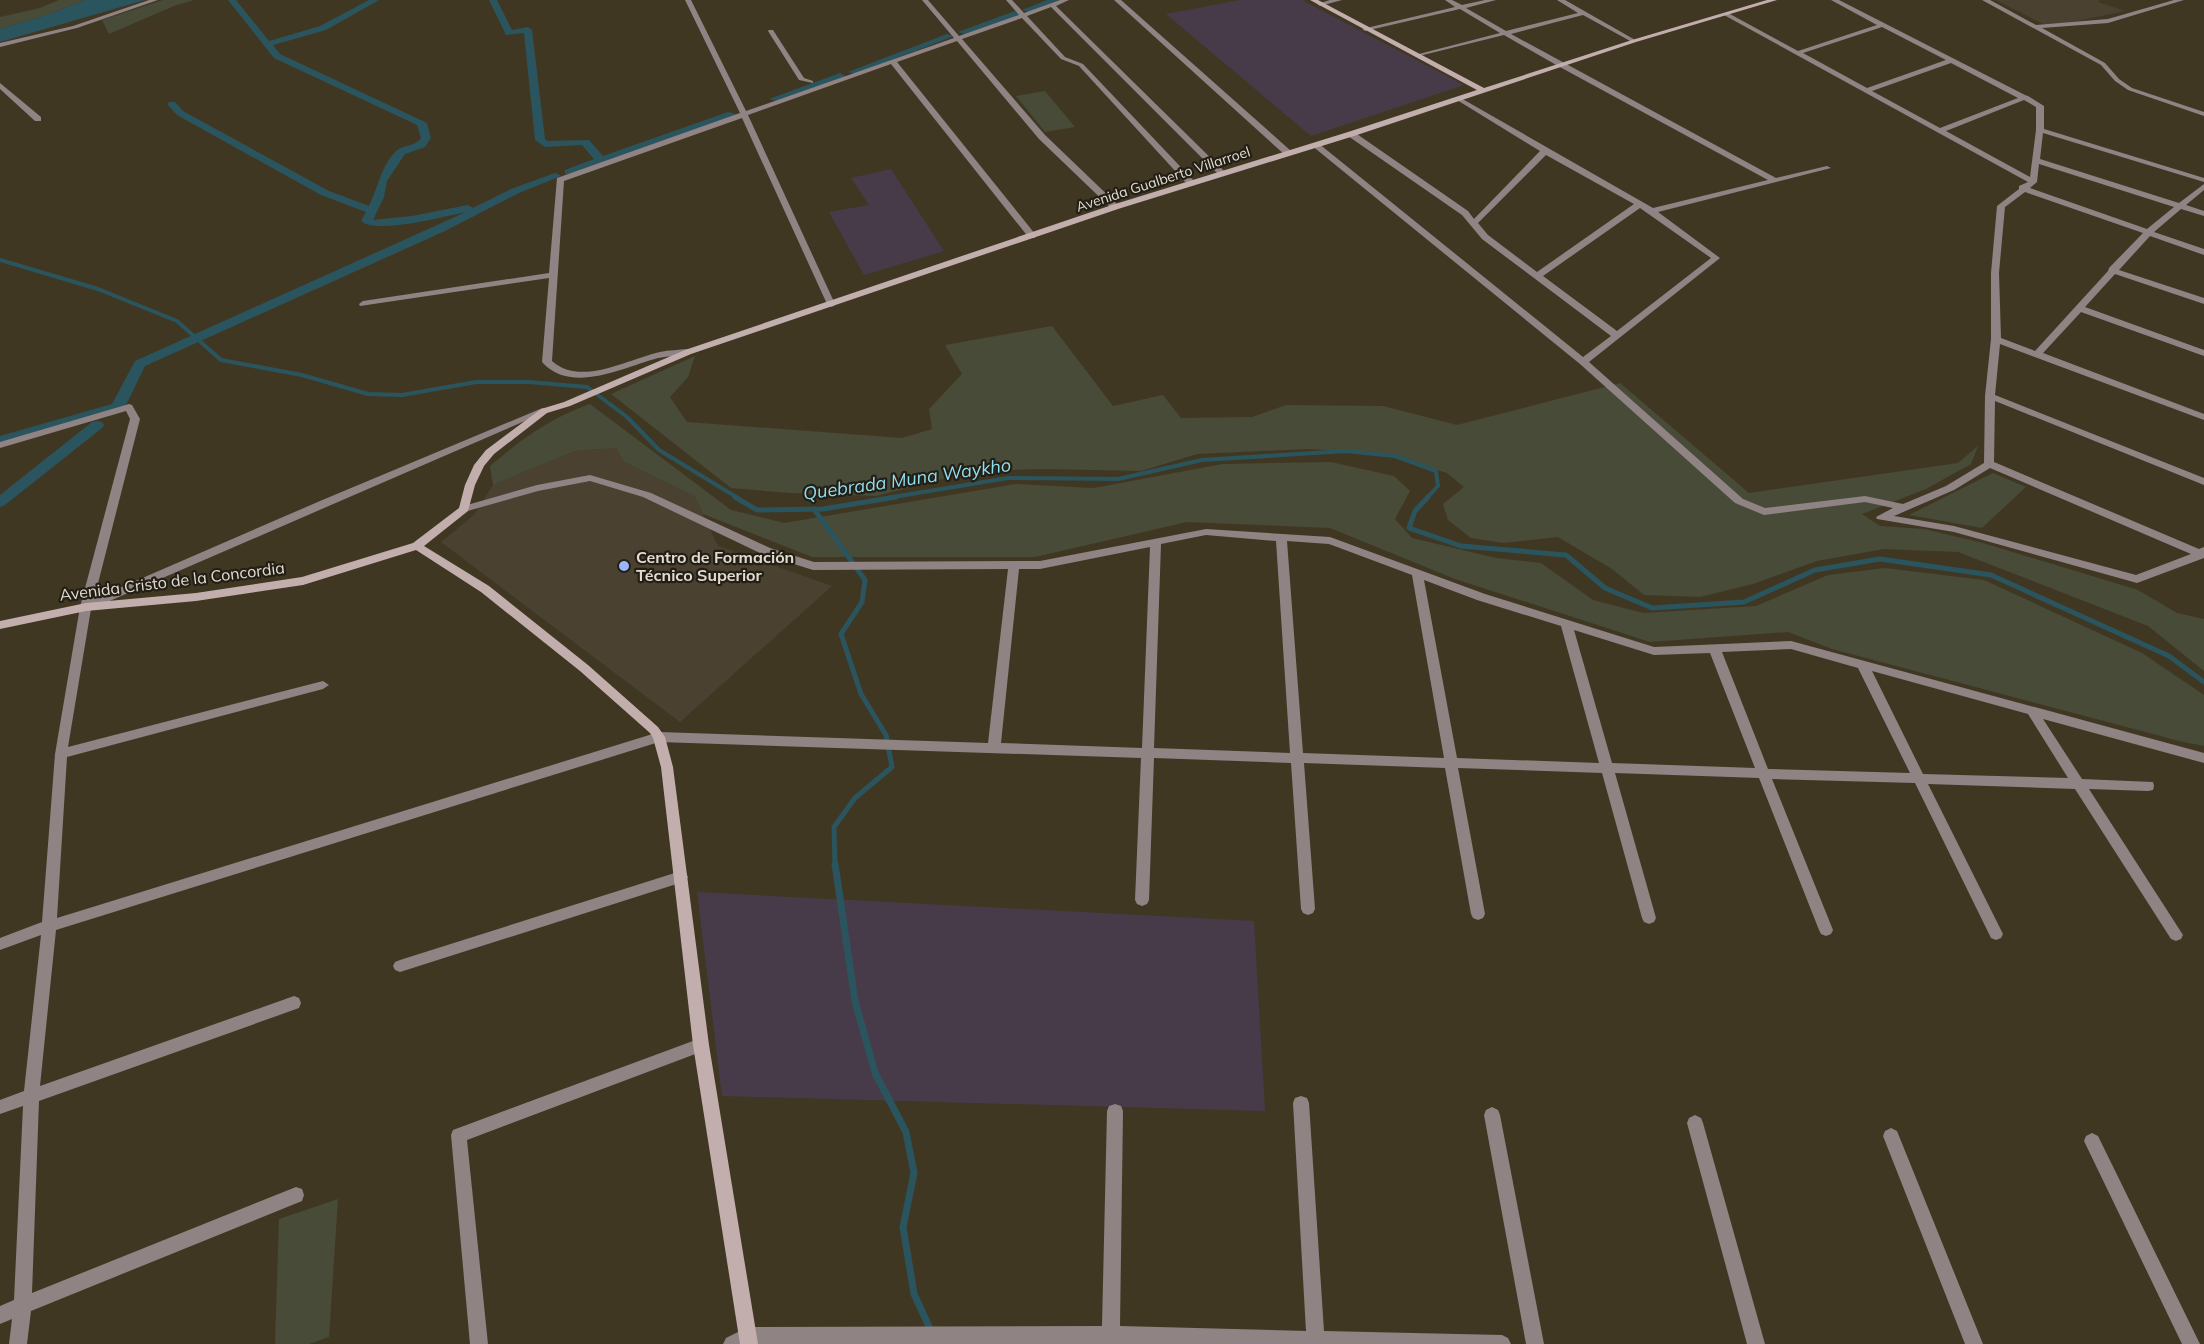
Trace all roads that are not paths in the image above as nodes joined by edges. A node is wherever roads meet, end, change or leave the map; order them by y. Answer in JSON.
{"nodes":[{"id":1,"x":155,"y":0,"type":"edge"},
{"id":2,"x":688,"y":0,"type":"edge"},
{"id":3,"x":925,"y":0,"type":"edge"},
{"id":4,"x":1009,"y":0,"type":"edge"},
{"id":5,"x":1066,"y":0,"type":"edge"},
{"id":6,"x":1117,"y":0,"type":"edge"},
{"id":7,"x":1313,"y":0,"type":"edge"},
{"id":8,"x":1339,"y":0,"type":"edge"},
{"id":9,"x":1448,"y":0,"type":"edge"},
{"id":10,"x":1492,"y":0,"type":"edge"},
{"id":11,"x":1560,"y":0,"type":"edge"},
{"id":12,"x":1774,"y":0,"type":"edge"},
{"id":13,"x":1834,"y":0,"type":"edge"},
{"id":14,"x":1985,"y":0,"type":"edge"},
{"id":15,"x":2181,"y":0,"type":"edge"},
{"id":16,"x":1051,"y":2,"type":"edge"},
{"id":17,"x":1320,"y":4,"type":"junction"},
{"id":18,"x":1461,"y":7,"type":"junction"},
{"id":19,"x":1022,"y":13,"type":"junction"},
{"id":20,"x":1584,"y":13,"type":"junction"},
{"id":21,"x":1726,"y":14,"type":"junction"},
{"id":22,"x":1883,"y":25,"type":"junction"},
{"id":23,"x":2037,"y":27,"type":"junction"},
{"id":24,"x":1365,"y":29,"type":"junction"},
{"id":25,"x":771,"y":31,"type":"dead end"},
{"id":26,"x":1504,"y":34,"type":"junction"},
{"id":27,"x":954,"y":35,"type":"junction"},
{"id":28,"x":1634,"y":41,"type":"junction"},
{"id":29,"x":0,"y":45,"type":"edge"},
{"id":30,"x":1797,"y":53,"type":"junction"},
{"id":31,"x":1417,"y":56,"type":"junction"},
{"id":32,"x":1952,"y":60,"type":"junction"},
{"id":33,"x":892,"y":61,"type":"junction"},
{"id":34,"x":1560,"y":65,"type":"junction"},
{"id":35,"x":811,"y":82,"type":"junction"},
{"id":36,"x":0,"y":85,"type":"edge"},
{"id":37,"x":1482,"y":90,"type":"junction"},
{"id":38,"x":1865,"y":91,"type":"junction"},
{"id":39,"x":2026,"y":97,"type":"junction"},
{"id":40,"x":1459,"y":99,"type":"junction"},
{"id":41,"x":768,"y":105,"type":"junction"},
{"id":42,"x":744,"y":114,"type":"junction"},
{"id":43,"x":2204,"y":114,"type":"edge"},
{"id":44,"x":38,"y":119,"type":"dead end"},
{"id":45,"x":2040,"y":130,"type":"junction"},
{"id":46,"x":1940,"y":131,"type":"junction"},
{"id":47,"x":1351,"y":134,"type":"junction"},
{"id":48,"x":1315,"y":145,"type":"junction"},
{"id":49,"x":1545,"y":151,"type":"junction"},
{"id":50,"x":1288,"y":153,"type":"junction"},
{"id":51,"x":2036,"y":160,"type":"junction"},
{"id":52,"x":1827,"y":168,"type":"dead end"},
{"id":53,"x":1222,"y":173,"type":"junction"},
{"id":54,"x":2204,"y":180,"type":"edge"},
{"id":55,"x":1776,"y":181,"type":"junction"},
{"id":56,"x":2033,"y":182,"type":"junction"},
{"id":57,"x":1191,"y":183,"type":"junction"},
{"id":58,"x":2204,"y":186,"type":"edge"},
{"id":59,"x":2022,"y":188,"type":"junction"},
{"id":60,"x":1640,"y":204,"type":"junction"},
{"id":61,"x":2181,"y":206,"type":"junction"},
{"id":62,"x":1115,"y":207,"type":"junction"},
{"id":63,"x":1652,"y":212,"type":"junction"},
{"id":64,"x":2204,"y":214,"type":"edge"},
{"id":65,"x":1473,"y":224,"type":"junction"},
{"id":66,"x":2149,"y":232,"type":"junction"},
{"id":67,"x":1032,"y":236,"type":"junction"},
{"id":68,"x":2204,"y":252,"type":"edge"},
{"id":69,"x":2112,"y":270,"type":"junction"},
{"id":70,"x":553,"y":275,"type":"junction"},
{"id":71,"x":1537,"y":276,"type":"junction"},
{"id":72,"x":2204,"y":301,"type":"edge"},
{"id":73,"x":363,"y":304,"type":"dead end"},
{"id":74,"x":831,"y":304,"type":"junction"},
{"id":75,"x":2078,"y":308,"type":"junction"},
{"id":76,"x":1617,"y":336,"type":"junction"},
{"id":77,"x":1996,"y":339,"type":"junction"},
{"id":78,"x":688,"y":352,"type":"junction"},
{"id":79,"x":2037,"y":353,"type":"junction"},
{"id":80,"x":2204,"y":353,"type":"edge"},
{"id":81,"x":1583,"y":362,"type":"junction"},
{"id":82,"x":1990,"y":396,"type":"junction"},
{"id":83,"x":544,"y":411,"type":"junction"},
{"id":84,"x":2204,"y":417,"type":"edge"},
{"id":85,"x":0,"y":445,"type":"edge"},
{"id":86,"x":1989,"y":464,"type":"junction"},
{"id":87,"x":2204,"y":482,"type":"edge"},
{"id":88,"x":1903,"y":507,"type":"junction"},
{"id":89,"x":464,"y":509,"type":"junction"},
{"id":90,"x":1281,"y":538,"type":"junction"},
{"id":91,"x":1156,"y":541,"type":"junction"},
{"id":92,"x":417,"y":546,"type":"junction"},
{"id":93,"x":2203,"y":554,"type":"edge"},
{"id":94,"x":1014,"y":565,"type":"junction"},
{"id":95,"x":1417,"y":573,"type":"junction"},
{"id":96,"x":86,"y":606,"type":"junction"},
{"id":97,"x":1566,"y":623,"type":"junction"},
{"id":98,"x":0,"y":625,"type":"edge"},
{"id":99,"x":1714,"y":648,"type":"junction"},
{"id":100,"x":1862,"y":664,"type":"junction"},
{"id":101,"x":323,"y":685,"type":"dead end"},
{"id":102,"x":2032,"y":711,"type":"junction"},
{"id":103,"x":659,"y":737,"type":"junction"},
{"id":104,"x":993,"y":748,"type":"junction"},
{"id":105,"x":61,"y":753,"type":"junction"},
{"id":106,"x":1148,"y":753,"type":"junction"},
{"id":107,"x":1297,"y":758,"type":"junction"},
{"id":108,"x":2204,"y":758,"type":"edge"},
{"id":109,"x":1451,"y":763,"type":"junction"},
{"id":110,"x":1607,"y":768,"type":"junction"},
{"id":111,"x":1764,"y":774,"type":"junction"},
{"id":112,"x":1919,"y":779,"type":"junction"},
{"id":113,"x":2079,"y":784,"type":"junction"},
{"id":114,"x":2148,"y":786,"type":"dead end"},
{"id":115,"x":681,"y":877,"type":"junction"},
{"id":116,"x":1142,"y":900,"type":"dead end"},
{"id":117,"x":1308,"y":909,"type":"dead end"},
{"id":118,"x":1478,"y":914,"type":"dead end"},
{"id":119,"x":1649,"y":918,"type":"dead end"},
{"id":120,"x":49,"y":926,"type":"junction"},
{"id":121,"x":1826,"y":930,"type":"dead end"},
{"id":122,"x":1996,"y":934,"type":"dead end"},
{"id":123,"x":2176,"y":935,"type":"dead end"},
{"id":124,"x":0,"y":944,"type":"edge"},
{"id":125,"x":400,"y":966,"type":"dead end"},
{"id":126,"x":294,"y":1003,"type":"dead end"},
{"id":127,"x":701,"y":1046,"type":"junction"},
{"id":128,"x":32,"y":1095,"type":"junction"},
{"id":129,"x":1300,"y":1103,"type":"dead end"},
{"id":130,"x":0,"y":1107,"type":"edge"},
{"id":131,"x":1115,"y":1111,"type":"dead end"},
{"id":132,"x":1492,"y":1115,"type":"dead end"},
{"id":133,"x":1695,"y":1123,"type":"dead end"},
{"id":134,"x":1891,"y":1136,"type":"dead end"},
{"id":135,"x":2092,"y":1141,"type":"dead end"},
{"id":136,"x":296,"y":1195,"type":"dead end"},
{"id":137,"x":23,"y":1305,"type":"junction"},
{"id":138,"x":0,"y":1315,"type":"edge"},
{"id":139,"x":1111,"y":1340,"type":"edge"},
{"id":140,"x":743,"y":1341,"type":"edge"},
{"id":141,"x":1316,"y":1342,"type":"edge"},
{"id":142,"x":18,"y":1344,"type":"edge"},
{"id":143,"x":479,"y":1344,"type":"edge"},
{"id":144,"x":1502,"y":1344,"type":"edge"},
{"id":145,"x":1535,"y":1344,"type":"edge"},
{"id":146,"x":1756,"y":1344,"type":"edge"},
{"id":147,"x":1974,"y":1344,"type":"edge"},
{"id":148,"x":2191,"y":1344,"type":"edge"}],
"edges":[{"from":1,"to":29,"type":"street"},
{"from":2,"to":42,"type":"street"},
{"from":3,"to":27,"type":"street"},
{"from":4,"to":19,"type":"street"},
{"from":5,"to":16,"type":"street"},
{"from":6,"to":50,"type":"street"},
{"from":7,"to":17,"type":"main road"},
{"from":8,"to":17,"type":"street"},
{"from":9,"to":18,"type":"street"},
{"from":10,"to":18,"type":"street"},
{"from":11,"to":20,"type":"street"},
{"from":12,"to":21,"type":"main road","name":"Avenida Gualberto Villarroel"},
{"from":13,"to":22,"type":"street"},
{"from":14,"to":23,"type":"street"},
{"from":15,"to":23,"type":"street"},
{"from":16,"to":19,"type":"street"},
{"from":16,"to":53,"type":"street"},
{"from":17,"to":24,"type":"main road"},
{"from":18,"to":24,"type":"street"},
{"from":18,"to":26,"type":"street"},
{"from":19,"to":27,"type":"street"},
{"from":19,"to":57,"type":"street"},
{"from":20,"to":26,"type":"street"},
{"from":20,"to":28,"type":"street"},
{"from":21,"to":28,"type":"main road","name":"Avenida Gualberto Villarroel"},
{"from":21,"to":30,"type":"street"},
{"from":22,"to":30,"type":"street"},
{"from":22,"to":32,"type":"street"},
{"from":23,"to":43,"type":"street"},
{"from":24,"to":31,"type":"main road"},
{"from":25,"to":35,"type":"street"},
{"from":26,"to":31,"type":"street"},
{"from":26,"to":34,"type":"street"},
{"from":27,"to":33,"type":"street"},
{"from":27,"to":35,"type":"street"},
{"from":27,"to":62,"type":"street"},
{"from":28,"to":34,"type":"main road","name":"Avenida Gualberto Villarroel"},
{"from":30,"to":38,"type":"street"},
{"from":31,"to":37,"type":"main road"},
{"from":32,"to":38,"type":"street"},
{"from":32,"to":39,"type":"street"},
{"from":33,"to":41,"type":"street"},
{"from":33,"to":67,"type":"street"},
{"from":34,"to":37,"type":"main road","name":"Avenida Gualberto Villarroel"},
{"from":34,"to":55,"type":"street"},
{"from":35,"to":41,"type":"street"},
{"from":36,"to":44,"type":"street"},
{"from":37,"to":40,"type":"main road","name":"Avenida Gualberto Villarroel"},
{"from":38,"to":46,"type":"street"},
{"from":39,"to":45,"type":"street"},
{"from":39,"to":46,"type":"street"},
{"from":40,"to":47,"type":"main road","name":"Avenida Gualberto Villarroel"},
{"from":40,"to":49,"type":"street"},
{"from":41,"to":42,"type":"street"},
{"from":42,"to":70,"type":"street"},
{"from":42,"to":74,"type":"street"},
{"from":45,"to":51,"type":"street"},
{"from":45,"to":54,"type":"street"},
{"from":46,"to":56,"type":"street"},
{"from":47,"to":48,"type":"main road","name":"Avenida Gualberto Villarroel"},
{"from":47,"to":65,"type":"street"},
{"from":48,"to":50,"type":"main road","name":"Avenida Gualberto Villarroel"},
{"from":48,"to":81,"type":"street"},
{"from":49,"to":60,"type":"street"},
{"from":49,"to":65,"type":"street"},
{"from":50,"to":53,"type":"main road","name":"Avenida Gualberto Villarroel"},
{"from":51,"to":56,"type":"street"},
{"from":51,"to":61,"type":"street"},
{"from":52,"to":55,"type":"street"},
{"from":53,"to":57,"type":"main road","name":"Avenida Gualberto Villarroel"},
{"from":55,"to":63,"type":"street"},
{"from":56,"to":59,"type":"street"},
{"from":57,"to":62,"type":"main road","name":"Avenida Gualberto Villarroel"},
{"from":58,"to":61,"type":"street"},
{"from":59,"to":66,"type":"street"},
{"from":59,"to":77,"type":"street"},
{"from":60,"to":63,"type":"street"},
{"from":60,"to":71,"type":"street"},
{"from":61,"to":64,"type":"street"},
{"from":61,"to":66,"type":"street"},
{"from":62,"to":67,"type":"main road","name":"Avenida Gualberto Villarroel"},
{"from":63,"to":76,"type":"street"},
{"from":65,"to":71,"type":"street"},
{"from":66,"to":68,"type":"street"},
{"from":66,"to":69,"type":"street"},
{"from":67,"to":74,"type":"main road","name":"Avenida Gualberto Villarroel"},
{"from":69,"to":72,"type":"street"},
{"from":69,"to":75,"type":"street"},
{"from":70,"to":73,"type":"street"},
{"from":70,"to":78,"type":"street"},
{"from":71,"to":76,"type":"street"},
{"from":74,"to":78,"type":"main road","name":"Avenida Gualberto Villarroel"},
{"from":75,"to":79,"type":"street"},
{"from":75,"to":80,"type":"street"},
{"from":76,"to":81,"type":"street"},
{"from":77,"to":79,"type":"street"},
{"from":77,"to":82,"type":"street"},
{"from":78,"to":83,"type":"main road","name":"Avenida Gualberto Villarroel"},
{"from":79,"to":84,"type":"street"},
{"from":81,"to":88,"type":"street"},
{"from":82,"to":86,"type":"street"},
{"from":82,"to":87,"type":"street"},
{"from":83,"to":89,"type":"main road"},
{"from":83,"to":96,"type":"street"},
{"from":85,"to":96,"type":"street"},
{"from":86,"to":88,"type":"street"},
{"from":86,"to":93,"type":"street"},
{"from":88,"to":93,"type":"street"},
{"from":89,"to":92,"type":"main road","name":"Avenida Cristo de la Concordia"},
{"from":89,"to":94,"type":"street"},
{"from":90,"to":91,"type":"street"},
{"from":90,"to":95,"type":"street"},
{"from":90,"to":107,"type":"street"},
{"from":91,"to":94,"type":"street"},
{"from":91,"to":106,"type":"street"},
{"from":92,"to":96,"type":"main road","name":"Avenida Cristo de la Concordia"},
{"from":92,"to":103,"type":"main road"},
{"from":94,"to":104,"type":"street"},
{"from":95,"to":97,"type":"street"},
{"from":95,"to":109,"type":"street"},
{"from":96,"to":98,"type":"main road","name":"Avenida Cristo de la Concordia"},
{"from":96,"to":105,"type":"street"},
{"from":97,"to":99,"type":"street"},
{"from":97,"to":110,"type":"street"},
{"from":99,"to":100,"type":"street"},
{"from":99,"to":111,"type":"street"},
{"from":100,"to":102,"type":"street"},
{"from":100,"to":112,"type":"street"},
{"from":101,"to":105,"type":"street"},
{"from":102,"to":108,"type":"street"},
{"from":102,"to":113,"type":"street"},
{"from":103,"to":104,"type":"street"},
{"from":103,"to":115,"type":"main road"},
{"from":103,"to":120,"type":"street"},
{"from":104,"to":106,"type":"street"},
{"from":105,"to":120,"type":"street"},
{"from":106,"to":107,"type":"street"},
{"from":106,"to":116,"type":"street"},
{"from":107,"to":109,"type":"street"},
{"from":107,"to":117,"type":"street"},
{"from":109,"to":110,"type":"street"},
{"from":109,"to":118,"type":"street"},
{"from":110,"to":111,"type":"street"},
{"from":110,"to":119,"type":"street"},
{"from":111,"to":112,"type":"street"},
{"from":111,"to":121,"type":"street"},
{"from":112,"to":113,"type":"street"},
{"from":112,"to":122,"type":"street"},
{"from":113,"to":114,"type":"street"},
{"from":113,"to":123,"type":"street"},
{"from":115,"to":125,"type":"street"},
{"from":115,"to":127,"type":"main road"},
{"from":120,"to":124,"type":"street"},
{"from":120,"to":128,"type":"street"},
{"from":126,"to":128,"type":"street"},
{"from":127,"to":140,"type":"main road"},
{"from":127,"to":143,"type":"street"},
{"from":128,"to":130,"type":"street"},
{"from":128,"to":137,"type":"street"},
{"from":129,"to":141,"type":"street"},
{"from":131,"to":139,"type":"street"},
{"from":132,"to":145,"type":"street"},
{"from":133,"to":146,"type":"street"},
{"from":134,"to":147,"type":"street"},
{"from":135,"to":148,"type":"street"},
{"from":136,"to":137,"type":"street"},
{"from":137,"to":138,"type":"street"},
{"from":137,"to":142,"type":"street"},
{"from":139,"to":140,"type":"street"},
{"from":139,"to":141,"type":"street"},
{"from":141,"to":144,"type":"street"}]}
